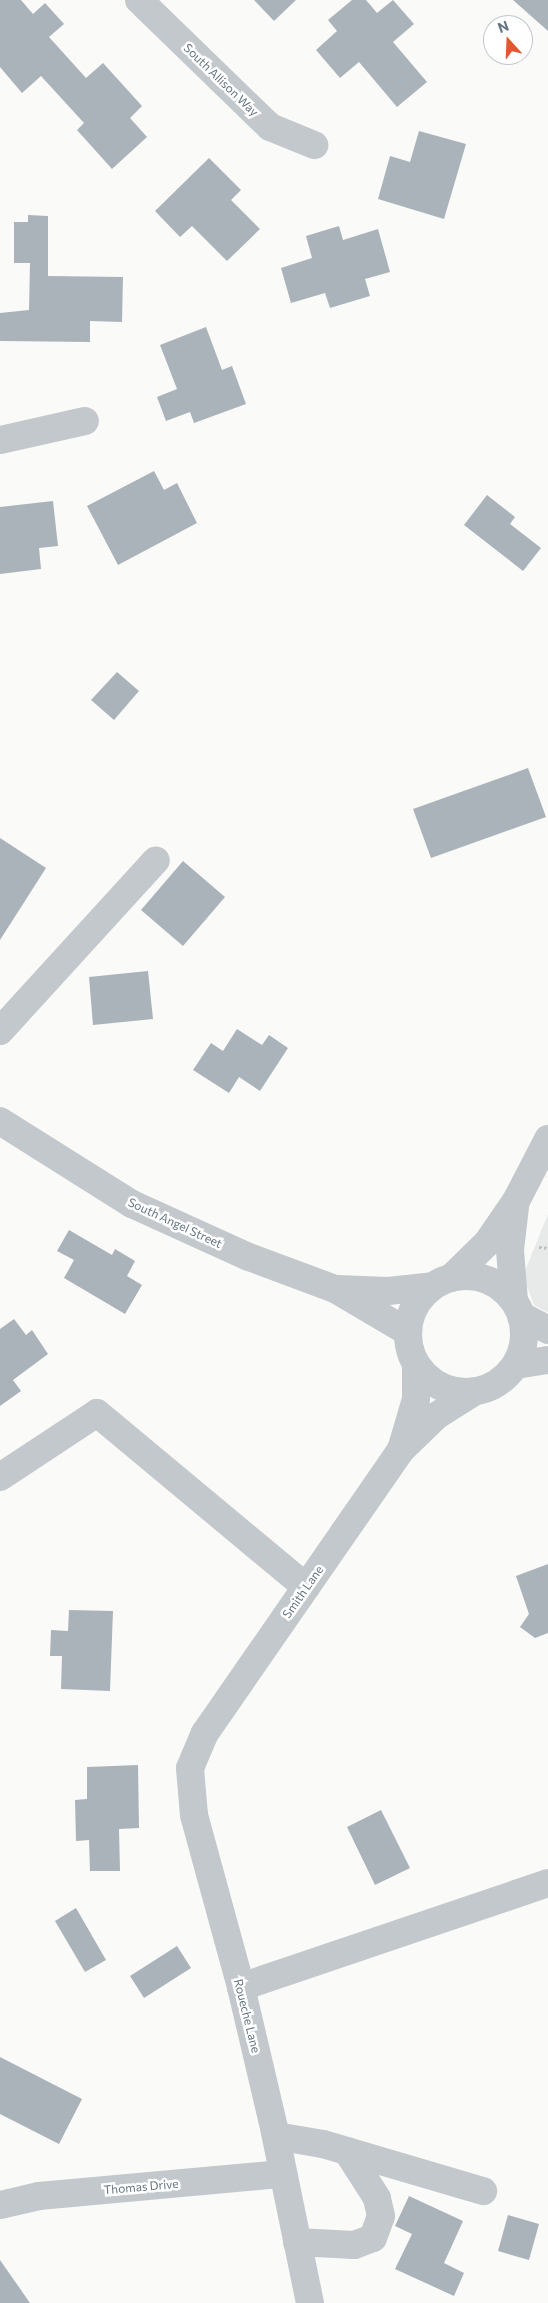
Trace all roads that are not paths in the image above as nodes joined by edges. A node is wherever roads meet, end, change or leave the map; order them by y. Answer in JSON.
{"nodes":[{"id":1,"x":139,"y":0,"type":"edge"},
{"id":2,"x":314,"y":145,"type":"dead end"},
{"id":3,"x":85,"y":421,"type":"dead end"},
{"id":4,"x":0,"y":440,"type":"edge"},
{"id":5,"x":156,"y":860,"type":"dead end"},
{"id":6,"x":0,"y":1031,"type":"edge"},
{"id":7,"x":0,"y":1120,"type":"edge"},
{"id":8,"x":548,"y":1138,"type":"edge"},
{"id":9,"x":516,"y":1201,"type":"junction"},
{"id":10,"x":442,"y":1282,"type":"junction"},
{"id":11,"x":335,"y":1289,"type":"junction"},
{"id":12,"x":518,"y":1309,"type":"junction"},
{"id":13,"x":548,"y":1330,"type":"edge"},
{"id":14,"x":408,"y":1332,"type":"junction"},
{"id":15,"x":548,"y":1360,"type":"edge"},
{"id":16,"x":416,"y":1364,"type":"junction"},
{"id":17,"x":516,"y":1365,"type":"junction"},
{"id":18,"x":474,"y":1392,"type":"junction"},
{"id":19,"x":400,"y":1451,"type":"junction"},
{"id":20,"x":0,"y":1477,"type":"edge"},
{"id":21,"x":306,"y":1587,"type":"junction"},
{"id":22,"x":205,"y":1732,"type":"joint"},
{"id":23,"x":548,"y":1883,"type":"edge"},
{"id":24,"x":241,"y":1987,"type":"junction"},
{"id":25,"x":276,"y":2136,"type":"junction"},
{"id":26,"x":347,"y":2151,"type":"junction"},
{"id":27,"x":282,"y":2174,"type":"junction"},
{"id":28,"x":484,"y":2191,"type":"dead end"},
{"id":29,"x":0,"y":2206,"type":"edge"},
{"id":30,"x":297,"y":2242,"type":"junction"},
{"id":31,"x":310,"y":2303,"type":"edge"}],
"edges":[{"from":1,"to":2,"type":"street","name":"South Allison Way"},
{"from":3,"to":4,"type":"street"},
{"from":5,"to":6,"type":"street"},
{"from":7,"to":11,"type":"street","name":"South Angel Street"},
{"from":8,"to":9,"type":"street"},
{"from":9,"to":10,"type":"street"},
{"from":9,"to":12,"type":"street"},
{"from":10,"to":11,"type":"street","name":"South Angel Street"},
{"from":10,"to":12,"type":"street"},
{"from":10,"to":14,"type":"street"},
{"from":11,"to":14,"type":"street","name":"South Angel Street"},
{"from":12,"to":13,"type":"street"},
{"from":12,"to":17,"type":"street"},
{"from":14,"to":16,"type":"street"},
{"from":15,"to":17,"type":"street"},
{"from":16,"to":18,"type":"street"},
{"from":16,"to":19,"type":"street","name":"Smith Lane"},
{"from":17,"to":18,"type":"street"},
{"from":18,"to":19,"type":"street","name":"Smith Lane"},
{"from":19,"to":21,"type":"street","name":"Smith Lane"},
{"from":20,"to":21,"type":"street"},
{"from":21,"to":22,"type":"street","name":"Smith Lane"},
{"from":22,"to":24,"type":"street","name":"Roueche Lane"},
{"from":23,"to":24,"type":"street"},
{"from":24,"to":25,"type":"street","name":"Roueche Lane"},
{"from":25,"to":26,"type":"street"},
{"from":25,"to":27,"type":"street","name":"Roueche Lane"},
{"from":26,"to":28,"type":"street"},
{"from":26,"to":30,"type":"street"},
{"from":27,"to":29,"type":"street","name":"Thomas Drive"},
{"from":27,"to":30,"type":"street","name":"Roueche Lane"},
{"from":30,"to":31,"type":"street","name":"Roueche Lane"}]}
